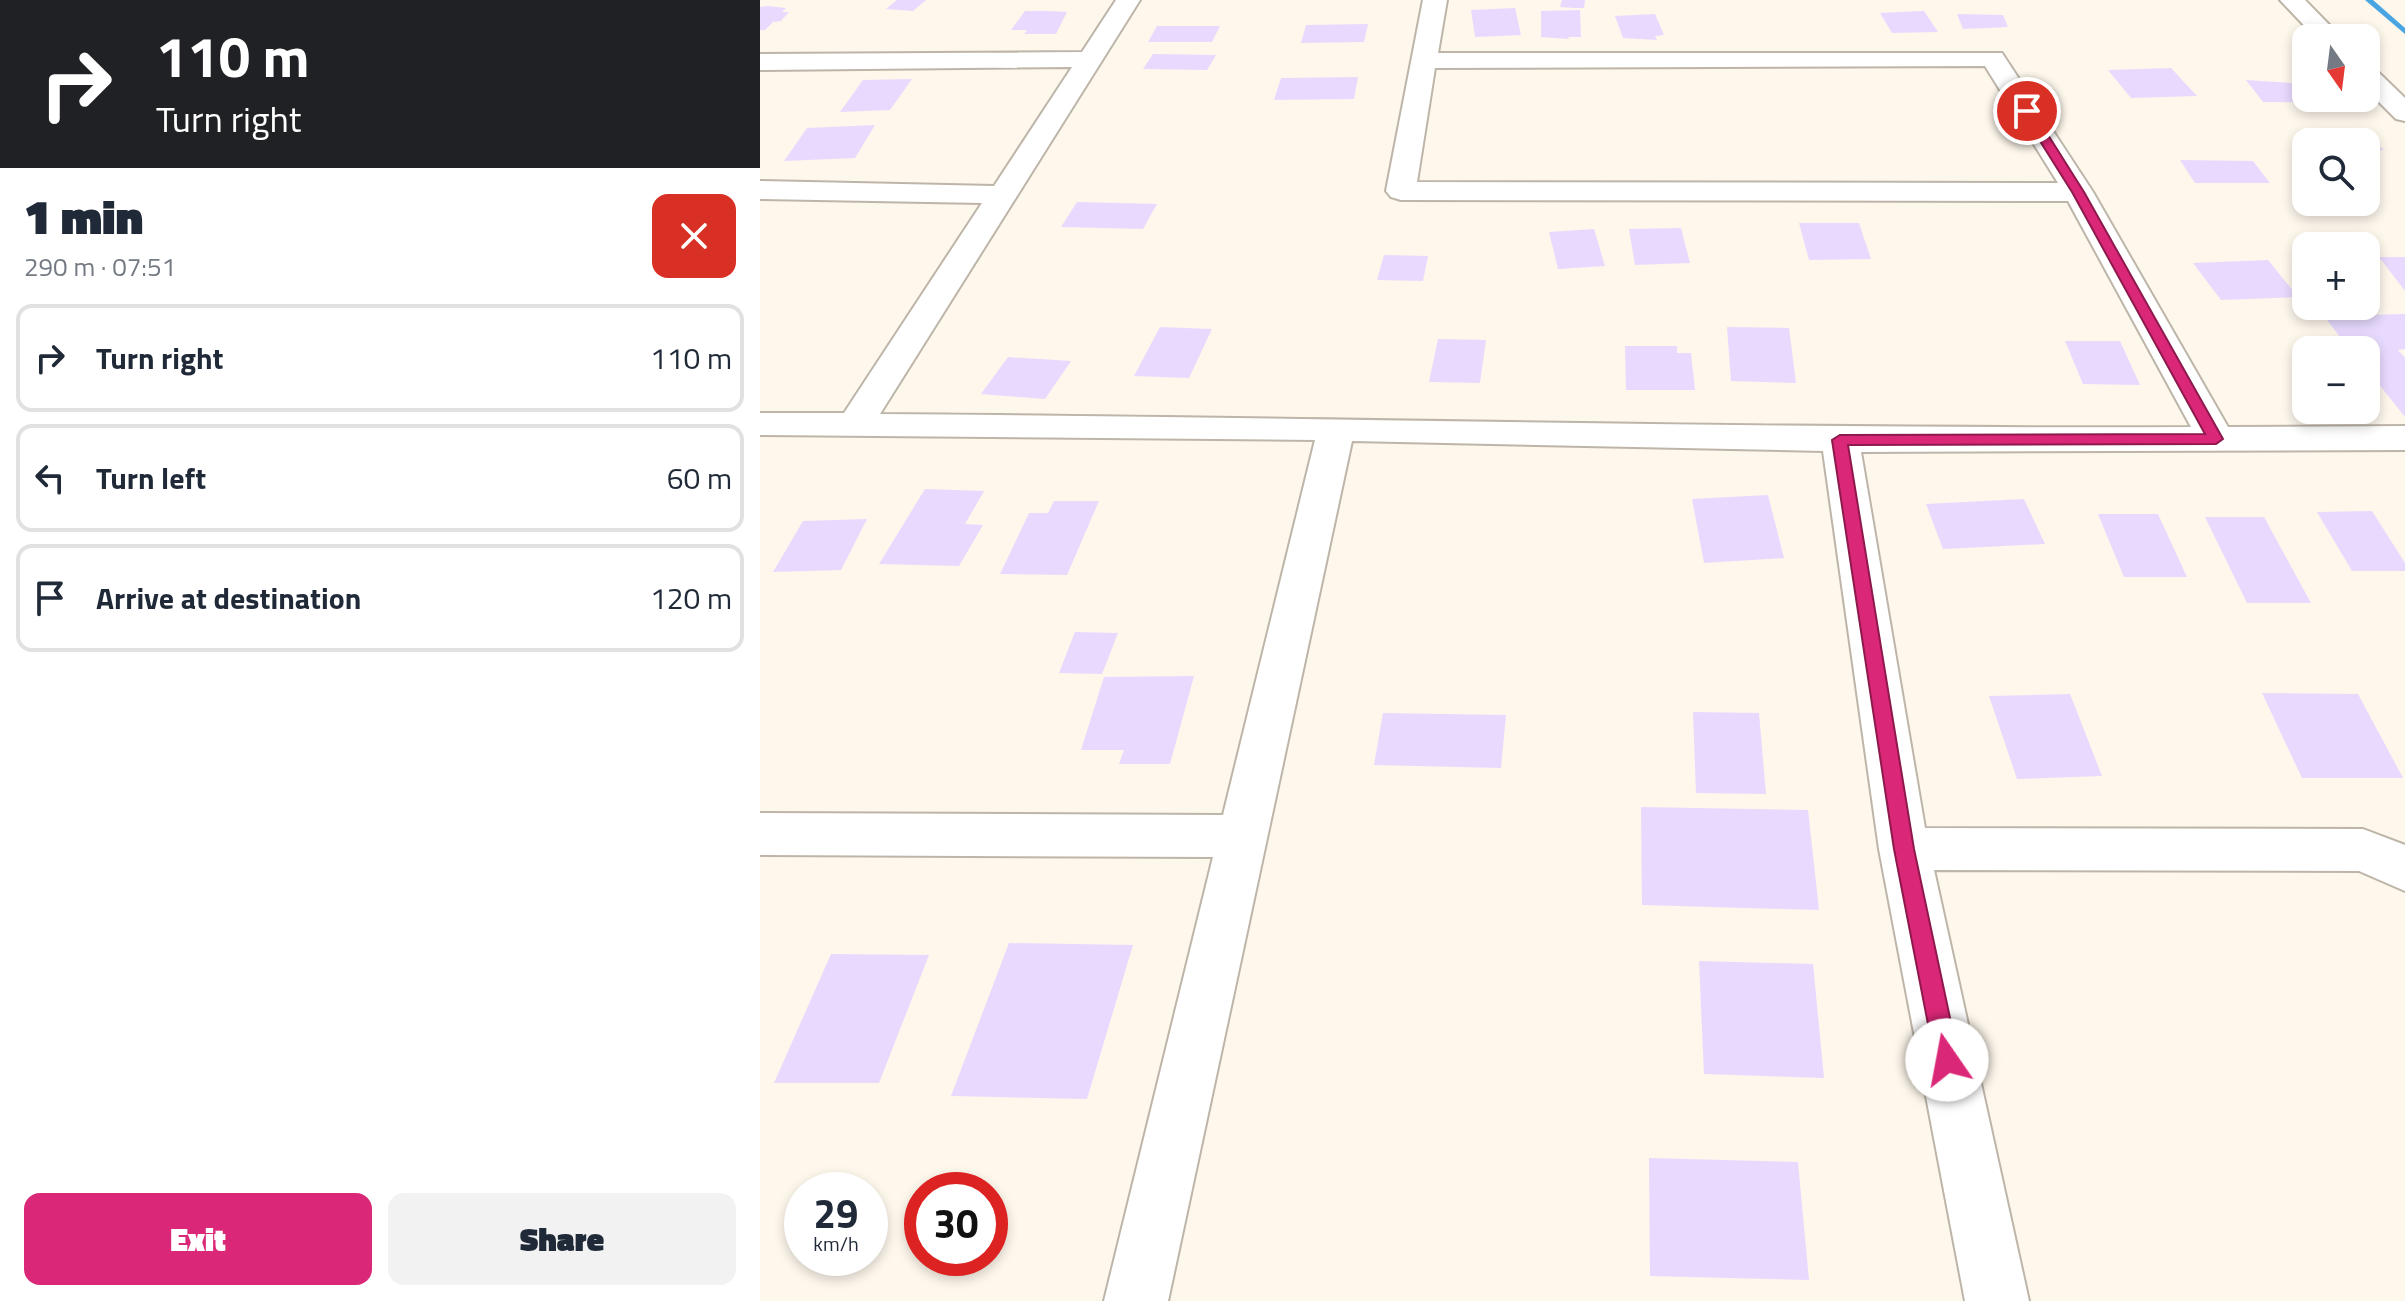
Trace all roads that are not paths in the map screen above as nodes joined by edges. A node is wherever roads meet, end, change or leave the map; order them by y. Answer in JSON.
{"nodes":[{"id":1,"x":1128,"y":0,"type":"edge"},
{"id":2,"x":1435,"y":0,"type":"edge"},
{"id":3,"x":2292,"y":0,"type":"edge"},
{"id":4,"x":2316,"y":24,"type":"edge"},
{"id":5,"x":1090,"y":59,"type":"junction"},
{"id":6,"x":1424,"y":61,"type":"junction"},
{"id":7,"x":760,"y":62,"type":"edge"},
{"id":8,"x":2380,"y":88,"type":"edge"},
{"id":9,"x":2405,"y":113,"type":"edge"},
{"id":10,"x":760,"y":190,"type":"edge"},
{"id":11,"x":2078,"y":192,"type":"junction"},
{"id":12,"x":1002,"y":195,"type":"junction"},
{"id":13,"x":760,"y":424,"type":"edge"},
{"id":14,"x":855,"y":424,"type":"junction"},
{"id":15,"x":1336,"y":429,"type":"junction"},
{"id":16,"x":2405,"y":438,"type":"edge"},
{"id":17,"x":2216,"y":439,"type":"junction"},
{"id":18,"x":1840,"y":440,"type":"junction"},
{"id":19,"x":760,"y":834,"type":"edge"},
{"id":20,"x":1241,"y":836,"type":"junction"},
{"id":21,"x":1904,"y":849,"type":"junction"},
{"id":22,"x":2405,"y":869,"type":"edge"},
{"id":23,"x":1136,"y":1301,"type":"edge"},
{"id":24,"x":1997,"y":1301,"type":"edge"}],
"edges":[{"from":1,"to":5,"type":"street"},
{"from":2,"to":6,"type":"street"},
{"from":3,"to":4,"type":"street"},
{"from":5,"to":7,"type":"street"},
{"from":5,"to":12,"type":"street"},
{"from":6,"to":11,"type":"street"},
{"from":6,"to":11,"type":"street"},
{"from":8,"to":9,"type":"street"},
{"from":10,"to":12,"type":"street"},
{"from":11,"to":17,"type":"street"},
{"from":12,"to":14,"type":"street"},
{"from":13,"to":14,"type":"street"},
{"from":14,"to":15,"type":"street"},
{"from":15,"to":18,"type":"street"},
{"from":15,"to":20,"type":"street"},
{"from":16,"to":17,"type":"street"},
{"from":17,"to":18,"type":"street"},
{"from":18,"to":21,"type":"street"},
{"from":19,"to":20,"type":"street"},
{"from":20,"to":23,"type":"street"},
{"from":21,"to":22,"type":"street"},
{"from":21,"to":24,"type":"street"}]}
